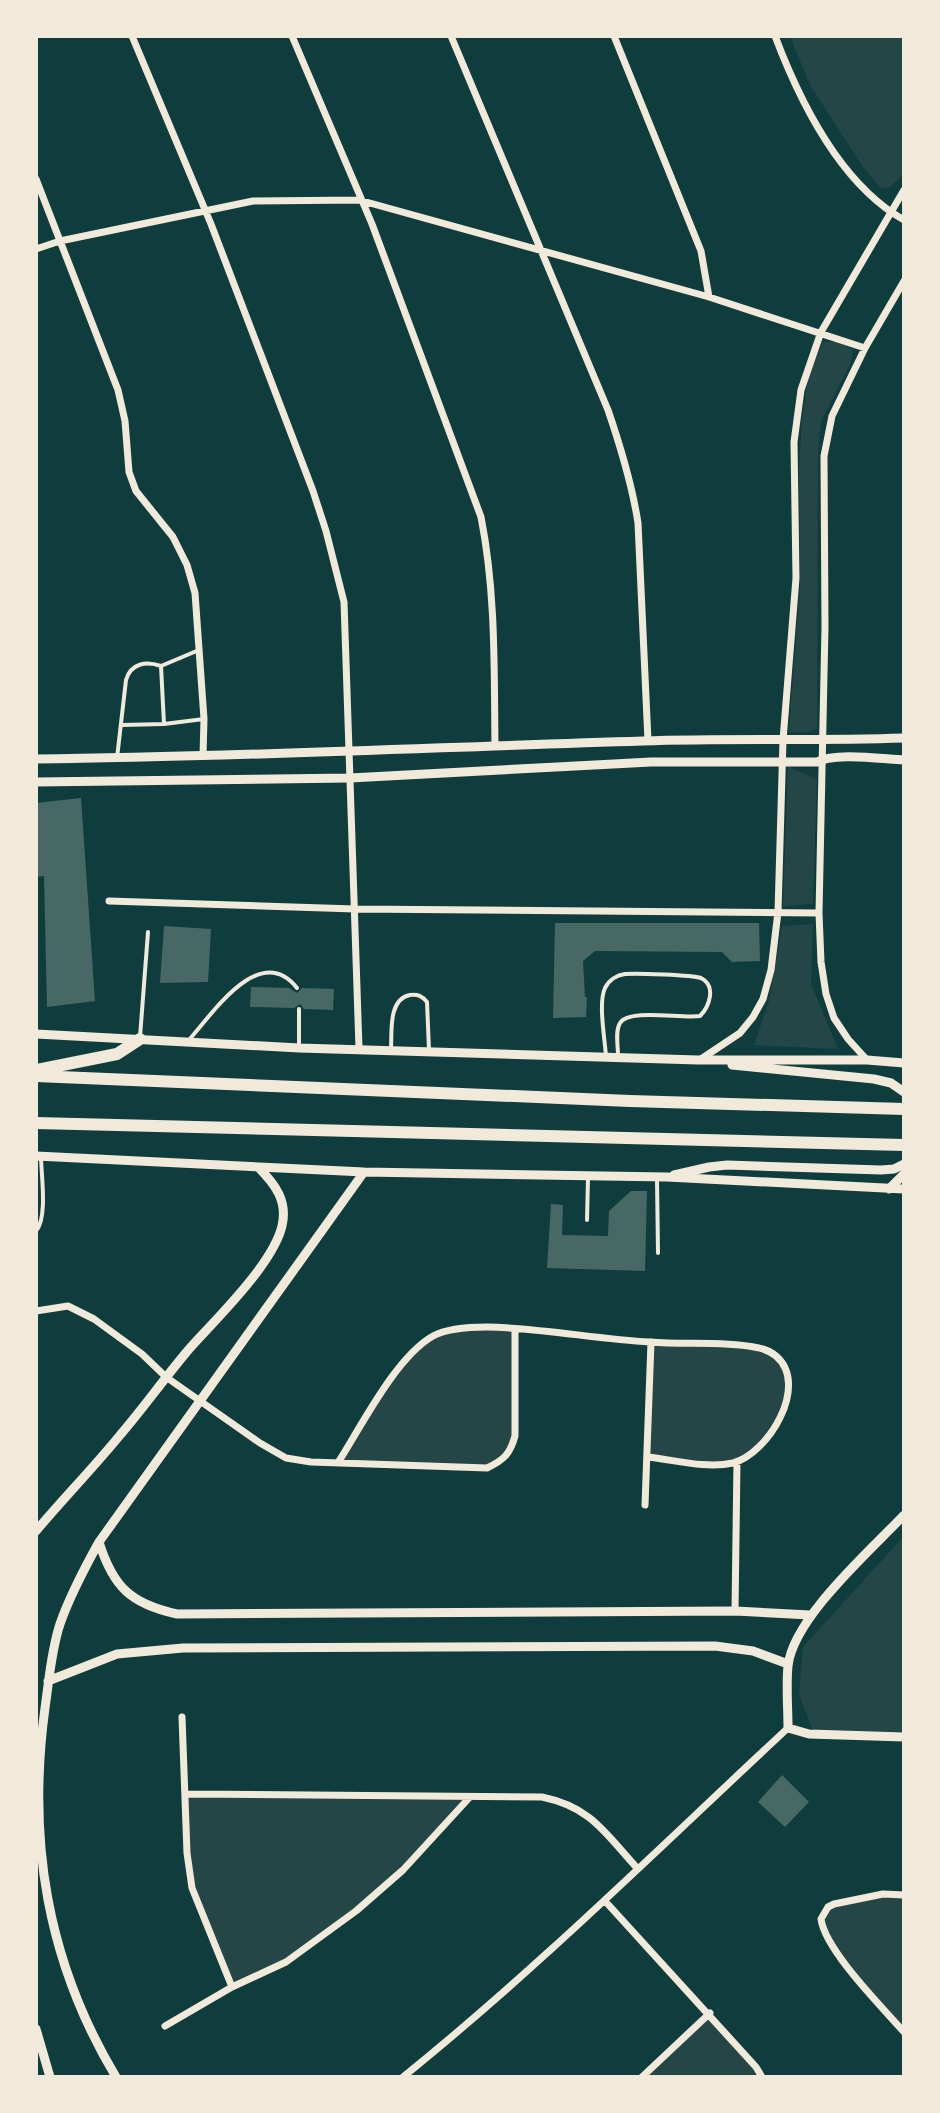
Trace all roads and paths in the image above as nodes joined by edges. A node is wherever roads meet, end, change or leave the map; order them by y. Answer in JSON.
{"nodes":[{"id":1,"x":132,"y":36,"type":"edge"},
{"id":2,"x":292,"y":36,"type":"edge"},
{"id":3,"x":451,"y":36,"type":"edge"},
{"id":4,"x":614,"y":36,"type":"edge"},
{"id":5,"x":775,"y":36,"type":"edge"},
{"id":6,"x":36,"y":179,"type":"edge"},
{"id":7,"x":904,"y":190,"type":"edge"},
{"id":8,"x":359,"y":200,"type":"junction"},
{"id":9,"x":205,"y":210,"type":"junction"},
{"id":10,"x":890,"y":213,"type":"junction"},
{"id":11,"x":904,"y":220,"type":"edge"},
{"id":12,"x":60,"y":241,"type":"junction"},
{"id":13,"x":539,"y":248,"type":"junction"},
{"id":14,"x":36,"y":249,"type":"edge"},
{"id":15,"x":904,"y":281,"type":"edge"},
{"id":16,"x":709,"y":297,"type":"junction"},
{"id":17,"x":821,"y":332,"type":"junction"},
{"id":18,"x":865,"y":348,"type":"junction"},
{"id":19,"x":199,"y":650,"type":"junction"},
{"id":20,"x":161,"y":666,"type":"junction"},
{"id":21,"x":204,"y":719,"type":"junction"},
{"id":22,"x":164,"y":724,"type":"junction"},
{"id":23,"x":122,"y":725,"type":"junction"},
{"id":24,"x":904,"y":738,"type":"edge"},
{"id":25,"x":783,"y":740,"type":"junction"},
{"id":26,"x":648,"y":741,"type":"junction"},
{"id":27,"x":824,"y":741,"type":"junction"},
{"id":28,"x":495,"y":746,"type":"junction"},
{"id":29,"x":350,"y":753,"type":"junction"},
{"id":30,"x":203,"y":756,"type":"junction"},
{"id":31,"x":117,"y":758,"type":"junction"},
{"id":32,"x":36,"y":759,"type":"edge"},
{"id":33,"x":822,"y":759,"type":"junction"},
{"id":34,"x":904,"y":760,"type":"edge"},
{"id":35,"x":782,"y":762,"type":"junction"},
{"id":36,"x":350,"y":778,"type":"junction"},
{"id":37,"x":36,"y":782,"type":"edge"},
{"id":38,"x":109,"y":901,"type":"dead end"},
{"id":39,"x":355,"y":909,"type":"junction"},
{"id":40,"x":778,"y":912,"type":"junction"},
{"id":41,"x":819,"y":913,"type":"junction"},
{"id":42,"x":148,"y":932,"type":"dead end"},
{"id":43,"x":297,"y":988,"type":"dead end"},
{"id":44,"x":299,"y":1009,"type":"dead end"},
{"id":45,"x":36,"y":1034,"type":"edge"},
{"id":46,"x":140,"y":1039,"type":"junction"},
{"id":47,"x":187,"y":1043,"type":"junction"},
{"id":48,"x":299,"y":1048,"type":"junction"},
{"id":49,"x":359,"y":1048,"type":"junction"},
{"id":50,"x":391,"y":1049,"type":"junction"},
{"id":51,"x":429,"y":1050,"type":"junction"},
{"id":52,"x":606,"y":1057,"type":"junction"},
{"id":53,"x":618,"y":1057,"type":"junction"},
{"id":54,"x":698,"y":1060,"type":"junction"},
{"id":55,"x":867,"y":1060,"type":"junction"},
{"id":56,"x":904,"y":1063,"type":"edge"},
{"id":57,"x":36,"y":1073,"type":"edge"},
{"id":58,"x":904,"y":1092,"type":"edge"},
{"id":59,"x":904,"y":1109,"type":"edge"},
{"id":60,"x":36,"y":1123,"type":"edge"},
{"id":61,"x":904,"y":1145,"type":"edge"},
{"id":62,"x":38,"y":1156,"type":"edge"},
{"id":63,"x":904,"y":1164,"type":"edge"},
{"id":64,"x":258,"y":1167,"type":"junction"},
{"id":65,"x":364,"y":1172,"type":"junction"},
{"id":66,"x":904,"y":1174,"type":"edge"},
{"id":67,"x":588,"y":1176,"type":"junction"},
{"id":68,"x":662,"y":1177,"type":"junction"},
{"id":69,"x":889,"y":1189,"type":"junction"},
{"id":70,"x":904,"y":1189,"type":"edge"},
{"id":71,"x":587,"y":1220,"type":"dead end"},
{"id":72,"x":36,"y":1231,"type":"edge"},
{"id":73,"x":658,"y":1253,"type":"dead end"},
{"id":74,"x":36,"y":1311,"type":"edge"},
{"id":75,"x":515,"y":1329,"type":"junction"},
{"id":76,"x":651,"y":1342,"type":"junction"},
{"id":77,"x":166,"y":1377,"type":"junction"},
{"id":78,"x":199,"y":1401,"type":"junction"},
{"id":79,"x":648,"y":1457,"type":"junction"},
{"id":80,"x":339,"y":1461,"type":"junction"},
{"id":81,"x":737,"y":1462,"type":"junction"},
{"id":82,"x":645,"y":1505,"type":"dead end"},
{"id":83,"x":904,"y":1515,"type":"edge"},
{"id":84,"x":36,"y":1531,"type":"edge"},
{"id":85,"x":99,"y":1542,"type":"junction"},
{"id":86,"x":735,"y":1611,"type":"junction"},
{"id":87,"x":810,"y":1615,"type":"junction"},
{"id":88,"x":788,"y":1664,"type":"junction"},
{"id":89,"x":48,"y":1681,"type":"junction"},
{"id":90,"x":182,"y":1717,"type":"dead end"},
{"id":91,"x":788,"y":1728,"type":"junction"},
{"id":92,"x":904,"y":1737,"type":"edge"},
{"id":93,"x":185,"y":1794,"type":"junction"},
{"id":94,"x":469,"y":1798,"type":"junction"},
{"id":95,"x":637,"y":1868,"type":"junction"},
{"id":96,"x":41,"y":1892,"type":"edge"},
{"id":97,"x":904,"y":1895,"type":"edge"},
{"id":98,"x":605,"y":1901,"type":"junction"},
{"id":99,"x":232,"y":1987,"type":"junction"},
{"id":100,"x":710,"y":2013,"type":"junction"},
{"id":101,"x":165,"y":2026,"type":"dead end"},
{"id":102,"x":36,"y":2029,"type":"edge"},
{"id":103,"x":904,"y":2032,"type":"edge"},
{"id":104,"x":50,"y":2077,"type":"edge"},
{"id":105,"x":116,"y":2077,"type":"edge"},
{"id":106,"x":403,"y":2077,"type":"edge"},
{"id":107,"x":642,"y":2077,"type":"edge"},
{"id":108,"x":762,"y":2077,"type":"edge"}],
"edges":[{"from":1,"to":9,"type":"street"},
{"from":2,"to":8,"type":"street"},
{"from":3,"to":13,"type":"street"},
{"from":4,"to":16,"type":"street"},
{"from":5,"to":10,"type":"street"},
{"from":6,"to":12,"type":"street"},
{"from":7,"to":10,"type":"street"},
{"from":8,"to":9,"type":"street"},
{"from":8,"to":13,"type":"street"},
{"from":8,"to":28,"type":"street"},
{"from":9,"to":12,"type":"street"},
{"from":9,"to":29,"type":"street"},
{"from":10,"to":11,"type":"street"},
{"from":10,"to":17,"type":"street"},
{"from":12,"to":14,"type":"street"},
{"from":12,"to":19,"type":"street"},
{"from":13,"to":16,"type":"street"},
{"from":13,"to":26,"type":"street"},
{"from":15,"to":18,"type":"street"},
{"from":16,"to":17,"type":"street"},
{"from":17,"to":18,"type":"street"},
{"from":17,"to":25,"type":"street"},
{"from":18,"to":27,"type":"street"},
{"from":19,"to":20,"type":"lane"},
{"from":19,"to":21,"type":"street"},
{"from":20,"to":22,"type":"lane"},
{"from":20,"to":23,"type":"lane"},
{"from":21,"to":22,"type":"lane"},
{"from":21,"to":30,"type":"street"},
{"from":22,"to":23,"type":"lane"},
{"from":23,"to":31,"type":"lane"},
{"from":24,"to":27,"type":"street"},
{"from":25,"to":26,"type":"street"},
{"from":25,"to":27,"type":"street"},
{"from":25,"to":35,"type":"street"},
{"from":26,"to":28,"type":"street"},
{"from":27,"to":33,"type":"street"},
{"from":28,"to":29,"type":"street"},
{"from":29,"to":30,"type":"street"},
{"from":29,"to":36,"type":"street"},
{"from":30,"to":31,"type":"street"},
{"from":31,"to":32,"type":"street"},
{"from":33,"to":34,"type":"street"},
{"from":33,"to":35,"type":"street"},
{"from":33,"to":41,"type":"street"},
{"from":35,"to":36,"type":"street"},
{"from":35,"to":40,"type":"street"},
{"from":36,"to":37,"type":"street"},
{"from":36,"to":39,"type":"street"},
{"from":38,"to":39,"type":"street"},
{"from":39,"to":40,"type":"street"},
{"from":39,"to":49,"type":"street"},
{"from":40,"to":41,"type":"street"},
{"from":40,"to":54,"type":"street"},
{"from":41,"to":55,"type":"street"},
{"from":42,"to":46,"type":"lane"},
{"from":43,"to":47,"type":"lane"},
{"from":44,"to":48,"type":"lane"},
{"from":45,"to":46,"type":"street"},
{"from":46,"to":47,"type":"street"},
{"from":46,"to":57,"type":"highway"},
{"from":47,"to":48,"type":"street"},
{"from":48,"to":49,"type":"street"},
{"from":49,"to":50,"type":"street"},
{"from":50,"to":51,"type":"street"},
{"from":50,"to":51,"type":"lane"},
{"from":51,"to":52,"type":"street"},
{"from":52,"to":53,"type":"street"},
{"from":52,"to":53,"type":"lane"},
{"from":53,"to":54,"type":"street"},
{"from":54,"to":55,"type":"street"},
{"from":54,"to":58,"type":"street"},
{"from":55,"to":56,"type":"street"},
{"from":57,"to":59,"type":"highway"},
{"from":60,"to":61,"type":"highway"},
{"from":62,"to":64,"type":"street"},
{"from":62,"to":72,"type":"lane"},
{"from":63,"to":68,"type":"street"},
{"from":64,"to":65,"type":"street"},
{"from":64,"to":77,"type":"street"},
{"from":65,"to":67,"type":"street"},
{"from":65,"to":78,"type":"street"},
{"from":66,"to":69,"type":"street"},
{"from":67,"to":68,"type":"street"},
{"from":67,"to":71,"type":"lane"},
{"from":68,"to":69,"type":"street"},
{"from":68,"to":73,"type":"lane"},
{"from":69,"to":70,"type":"street"},
{"from":74,"to":77,"type":"street"},
{"from":75,"to":76,"type":"street"},
{"from":75,"to":80,"type":"street"},
{"from":75,"to":80,"type":"street"},
{"from":76,"to":79,"type":"street"},
{"from":76,"to":81,"type":"street"},
{"from":77,"to":78,"type":"street"},
{"from":77,"to":84,"type":"street"},
{"from":78,"to":80,"type":"street"},
{"from":78,"to":85,"type":"street"},
{"from":79,"to":81,"type":"street"},
{"from":79,"to":82,"type":"street"},
{"from":81,"to":86,"type":"street"},
{"from":83,"to":87,"type":"street"},
{"from":85,"to":86,"type":"street"},
{"from":85,"to":89,"type":"street"},
{"from":86,"to":87,"type":"street"},
{"from":87,"to":88,"type":"street"},
{"from":88,"to":89,"type":"street"},
{"from":88,"to":91,"type":"street"},
{"from":89,"to":96,"type":"street"},
{"from":90,"to":93,"type":"street"},
{"from":91,"to":92,"type":"street"},
{"from":91,"to":95,"type":"street"},
{"from":93,"to":94,"type":"street"},
{"from":93,"to":99,"type":"street"},
{"from":94,"to":95,"type":"street"},
{"from":94,"to":99,"type":"street"},
{"from":95,"to":98,"type":"street"},
{"from":96,"to":105,"type":"street"},
{"from":97,"to":103,"type":"street"},
{"from":98,"to":100,"type":"street"},
{"from":98,"to":106,"type":"street"},
{"from":99,"to":101,"type":"street"},
{"from":100,"to":107,"type":"street"},
{"from":100,"to":108,"type":"street"},
{"from":102,"to":104,"type":"street"}]}
